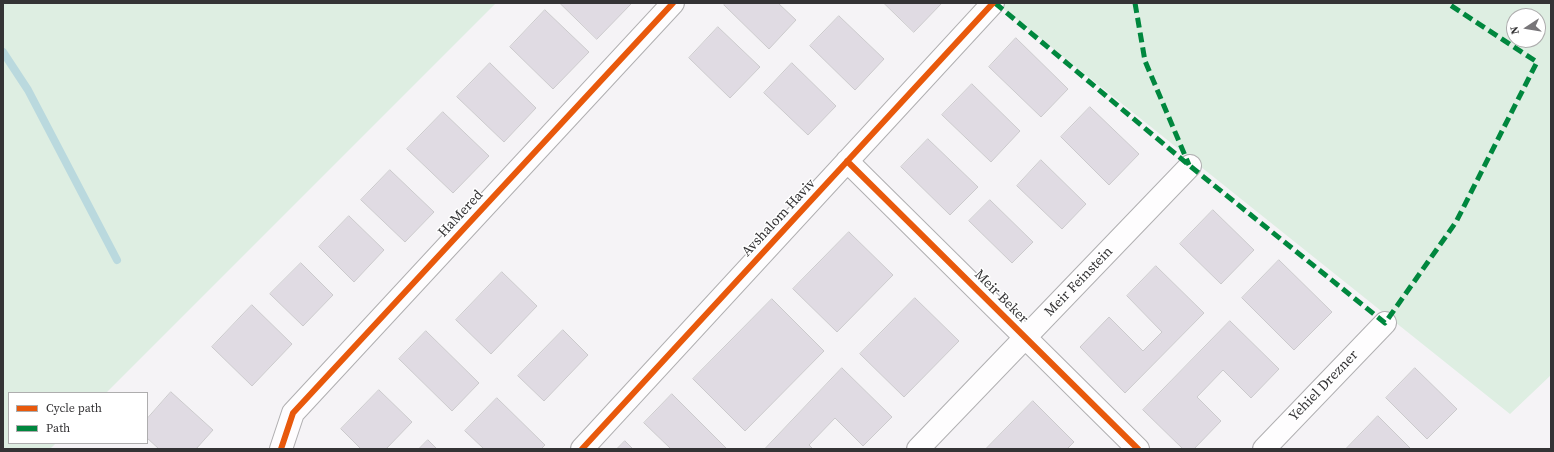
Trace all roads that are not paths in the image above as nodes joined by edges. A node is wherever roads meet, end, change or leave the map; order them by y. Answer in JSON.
{"nodes":[{"id":1,"x":673,"y":3,"type":"edge"},
{"id":2,"x":993,"y":3,"type":"edge"},
{"id":3,"x":847,"y":161,"type":"junction"},
{"id":4,"x":1190,"y":166,"type":"dead end"},
{"id":5,"x":1385,"y":323,"type":"dead end"},
{"id":6,"x":1025,"y":338,"type":"junction"},
{"id":7,"x":281,"y":449,"type":"edge"},
{"id":8,"x":582,"y":449,"type":"edge"},
{"id":9,"x":918,"y":449,"type":"edge"},
{"id":10,"x":1138,"y":449,"type":"edge"},
{"id":11,"x":1264,"y":449,"type":"edge"}],
"edges":[{"from":1,"to":7,"type":"street","name":"HaMered"},
{"from":2,"to":3,"type":"street","name":"Avshalom Haviv"},
{"from":3,"to":6,"type":"street","name":"Meir Beker"},
{"from":3,"to":8,"type":"street","name":"Avshalom Haviv"},
{"from":4,"to":6,"type":"street","name":"Meir Feinstein"},
{"from":5,"to":11,"type":"street","name":"Yehiel Drezner"},
{"from":6,"to":9,"type":"street","name":"Meir Feinstein"},
{"from":6,"to":10,"type":"street","name":"Meir Beker"}]}
